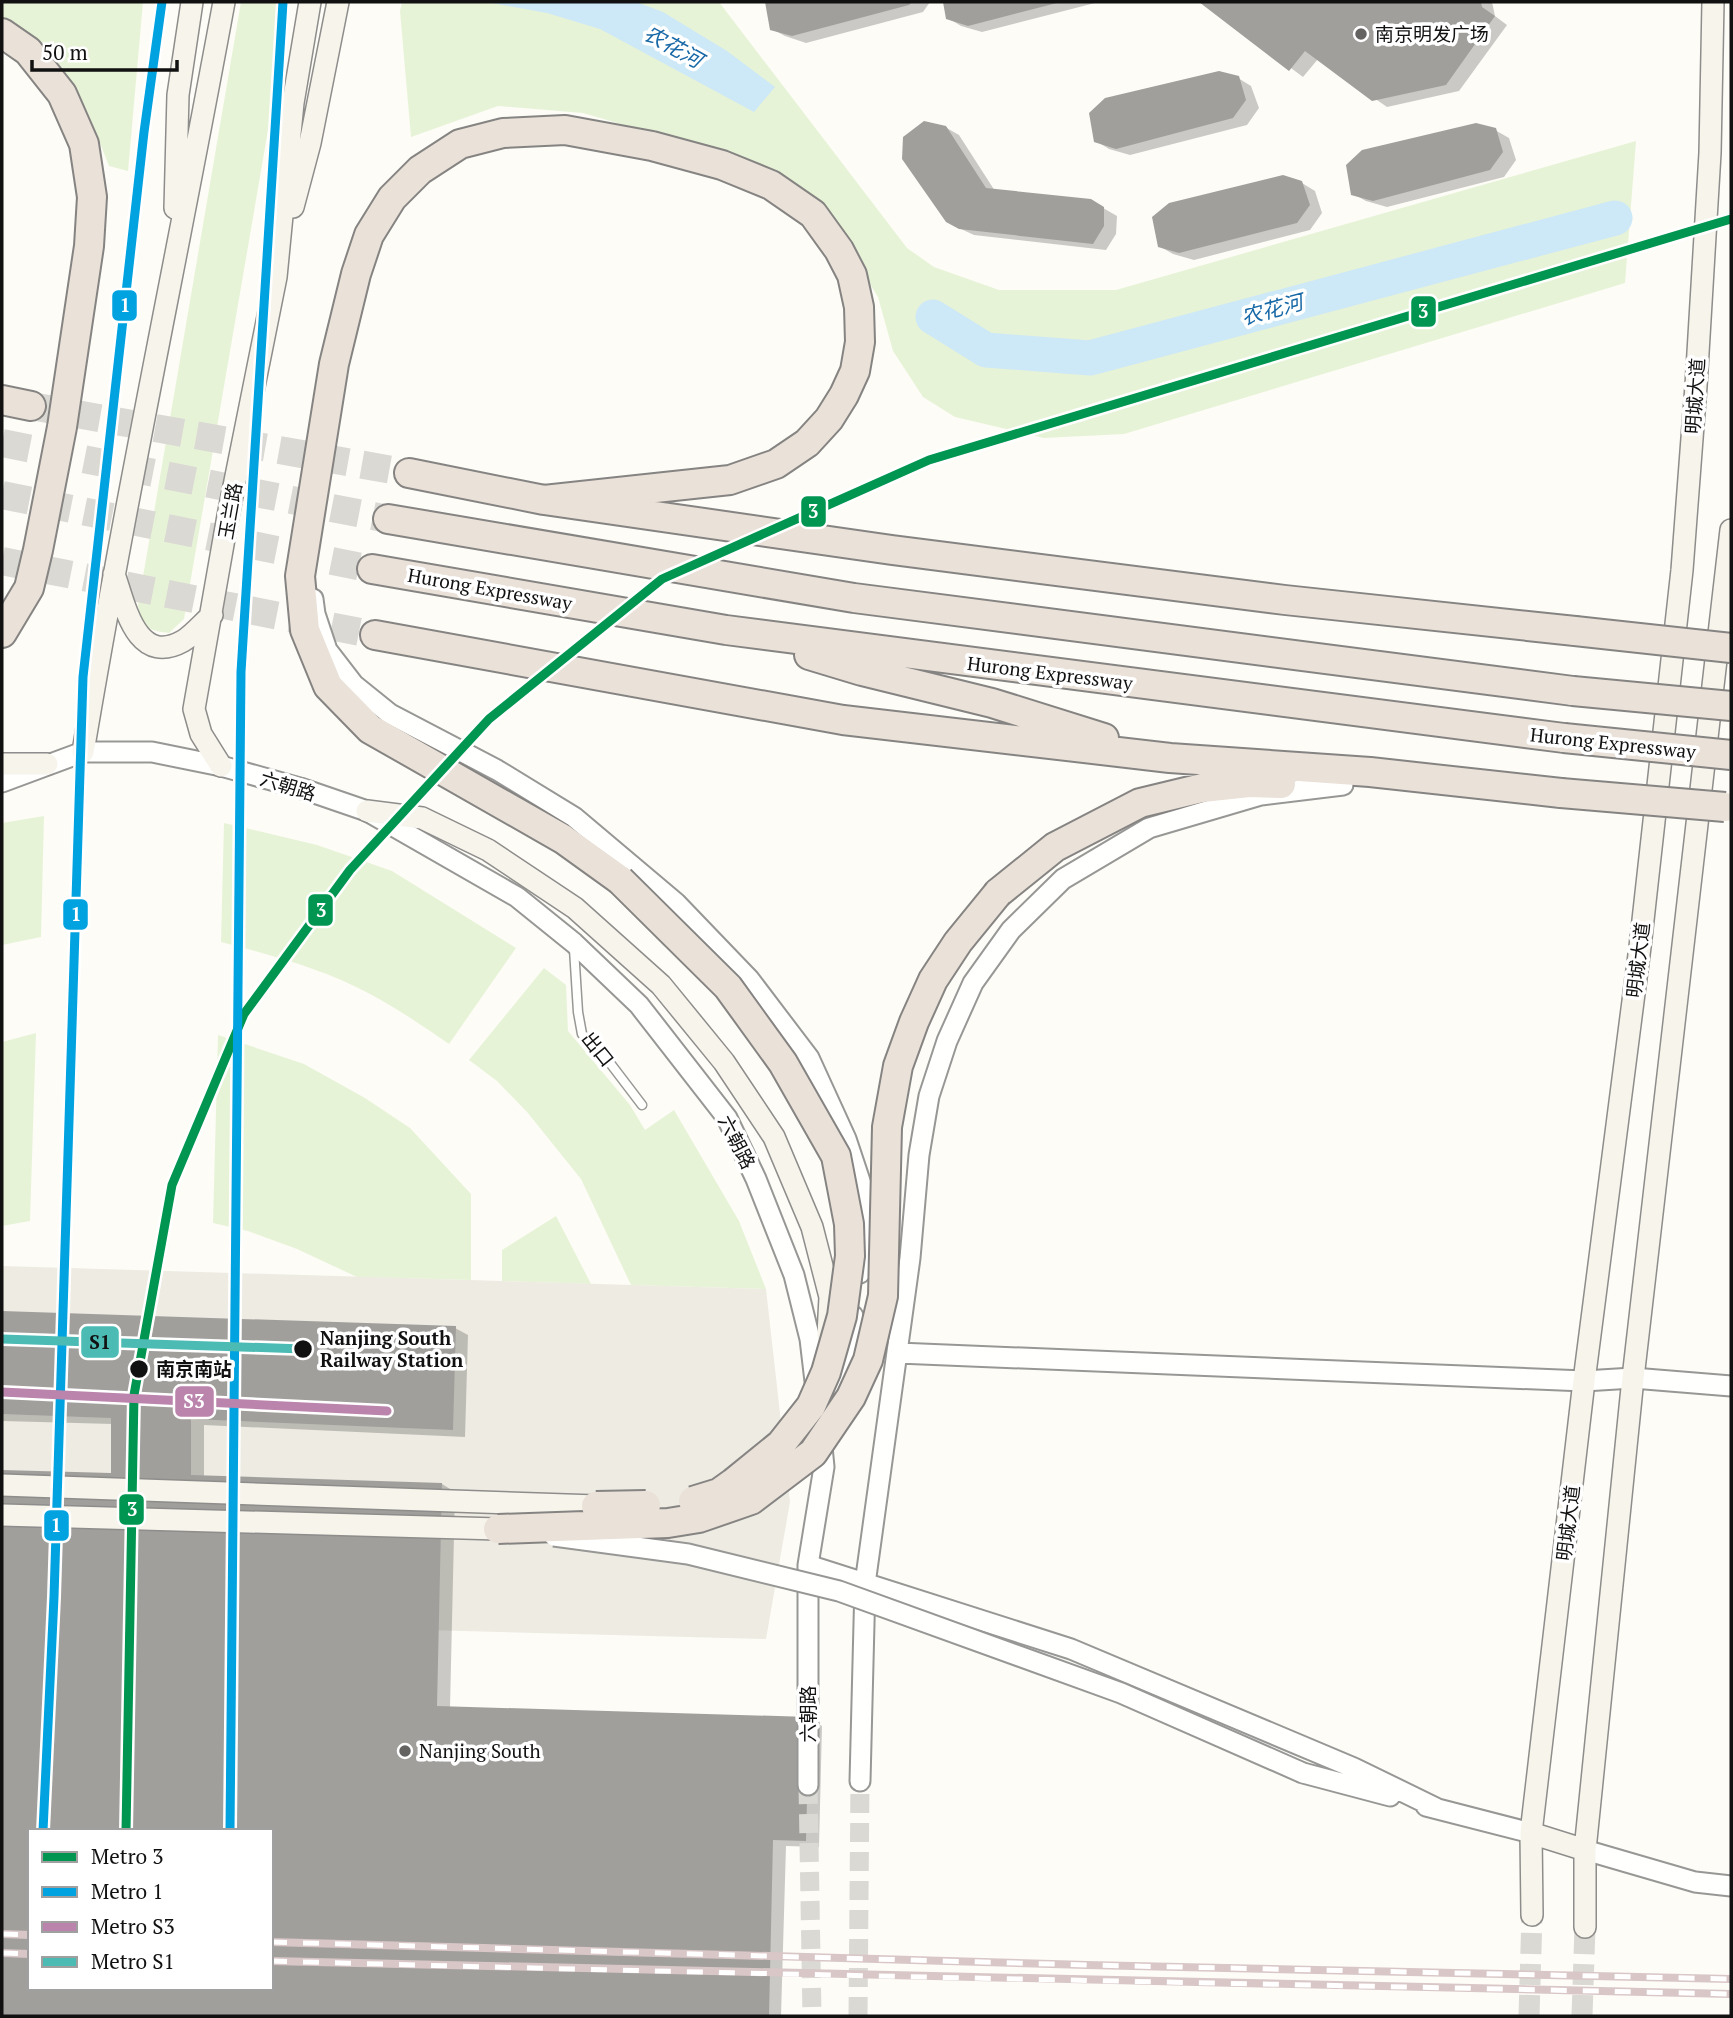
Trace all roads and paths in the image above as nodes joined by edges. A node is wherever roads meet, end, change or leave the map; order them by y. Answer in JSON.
{"nodes":[{"id":1,"x":192,"y":2,"type":"edge"},
{"id":2,"x":224,"y":2,"type":"edge"},
{"id":3,"x":310,"y":2,"type":"edge"},
{"id":4,"x":338,"y":2,"type":"edge"},
{"id":5,"x":1713,"y":2,"type":"edge"},
{"id":6,"x":2,"y":33,"type":"edge"},
{"id":7,"x":174,"y":272,"type":"junction"},
{"id":8,"x":276,"y":277,"type":"junction"},
{"id":9,"x":2,"y":400,"type":"edge"},
{"id":10,"x":31,"y":406,"type":"tunnel mouth"},
{"id":11,"x":409,"y":473,"type":"tunnel mouth"},
{"id":12,"x":314,"y":487,"type":"junction"},
{"id":13,"x":544,"y":500,"type":"junction"},
{"id":14,"x":388,"y":519,"type":"tunnel mouth"},
{"id":15,"x":43,"y":524,"type":"junction"},
{"id":16,"x":1731,"y":530,"type":"edge"},
{"id":17,"x":372,"y":569,"type":"tunnel mouth"},
{"id":18,"x":113,"y":572,"type":"junction"},
{"id":19,"x":2,"y":608,"type":"edge"},
{"id":20,"x":212,"y":615,"type":"junction"},
{"id":21,"x":726,"y":630,"type":"junction"},
{"id":22,"x":2,"y":633,"type":"edge"},
{"id":23,"x":375,"y":635,"type":"tunnel mouth"},
{"id":24,"x":1731,"y":648,"type":"edge"},
{"id":25,"x":1731,"y":706,"type":"edge"},
{"id":26,"x":83,"y":752,"type":"junction"},
{"id":27,"x":1731,"y":755,"type":"edge"},
{"id":28,"x":1170,"y":758,"type":"junction"},
{"id":29,"x":2,"y":764,"type":"edge"},
{"id":30,"x":47,"y":764,"type":"junction"},
{"id":31,"x":221,"y":766,"type":"junction"},
{"id":32,"x":2,"y":782,"type":"edge"},
{"id":33,"x":1343,"y":785,"type":"junction"},
{"id":34,"x":1553,"y":792,"type":"junction"},
{"id":35,"x":1728,"y":807,"type":"edge"},
{"id":36,"x":367,"y":811,"type":"junction"},
{"id":37,"x":574,"y":943,"type":"junction"},
{"id":38,"x":642,"y":1105,"type":"dead end"},
{"id":39,"x":898,"y":1353,"type":"junction"},
{"id":40,"x":826,"y":1372,"type":"junction"},
{"id":41,"x":1633,"y":1378,"type":"junction"},
{"id":42,"x":1584,"y":1381,"type":"junction"},
{"id":43,"x":1731,"y":1386,"type":"edge"},
{"id":44,"x":781,"y":1444,"type":"junction"},
{"id":45,"x":824,"y":1467,"type":"junction"},
{"id":46,"x":2,"y":1485,"type":"edge"},
{"id":47,"x":596,"y":1506,"type":"junction"},
{"id":48,"x":2,"y":1515,"type":"edge"},
{"id":49,"x":699,"y":1518,"type":"junction"},
{"id":50,"x":668,"y":1523,"type":"junction"},
{"id":51,"x":498,"y":1528,"type":"junction"},
{"id":52,"x":808,"y":1565,"type":"junction"},
{"id":53,"x":865,"y":1584,"type":"junction"},
{"id":54,"x":860,"y":1781,"type":"tunnel mouth"},
{"id":55,"x":808,"y":1785,"type":"tunnel mouth"},
{"id":56,"x":1436,"y":1808,"type":"junction"},
{"id":57,"x":1531,"y":1833,"type":"junction"},
{"id":58,"x":1585,"y":1850,"type":"junction"},
{"id":59,"x":1731,"y":1886,"type":"edge"},
{"id":60,"x":1532,"y":1915,"type":"tunnel mouth"},
{"id":61,"x":1585,"y":1927,"type":"tunnel mouth"}],
"edges":[{"from":1,"to":7,"type":"main road"},
{"from":2,"to":7,"type":"main road"},
{"from":3,"to":8,"type":"main road","name":"玉兰路"},
{"from":4,"to":8,"type":"main road"},
{"from":5,"to":42,"type":"main road","name":"明城大道"},
{"from":6,"to":15,"type":"highway"},
{"from":7,"to":18,"type":"main road"},
{"from":8,"to":20,"type":"main road","name":"玉兰路"},
{"from":9,"to":10,"type":"highway"},
{"from":11,"to":13,"type":"highway"},
{"from":12,"to":13,"type":"highway"},
{"from":12,"to":40,"type":"highway","bridge":true},
{"from":12,"to":45,"type":"street"},
{"from":13,"to":24,"type":"highway","bridge":true},
{"from":14,"to":25,"type":"highway","bridge":true},
{"from":15,"to":19,"type":"street"},
{"from":15,"to":22,"type":"highway"},
{"from":16,"to":41,"type":"main road"},
{"from":17,"to":21,"type":"highway","name":"Hurong Expressway"},
{"from":18,"to":20,"type":"main road"},
{"from":18,"to":26,"type":"main road"},
{"from":20,"to":31,"type":"main road","name":"玉兰路"},
{"from":21,"to":27,"type":"highway","name":"Hurong Expressway","bridge":true},
{"from":21,"to":28,"type":"highway"},
{"from":23,"to":28,"type":"highway"},
{"from":26,"to":30,"type":"street","name":"六朝路"},
{"from":26,"to":31,"type":"street","name":"六朝路"},
{"from":28,"to":34,"type":"highway"},
{"from":29,"to":30,"type":"main road"},
{"from":30,"to":32,"type":"street","name":"六朝路"},
{"from":31,"to":36,"type":"street","name":"六朝路"},
{"from":33,"to":34,"type":"highway"},
{"from":33,"to":39,"type":"street"},
{"from":33,"to":49,"type":"highway","bridge":true},
{"from":34,"to":35,"type":"highway","bridge":true},
{"from":36,"to":37,"type":"street","name":"六朝路"},
{"from":36,"to":40,"type":"main road","bridge":true},
{"from":37,"to":38,"type":"lane","name":"出口"},
{"from":37,"to":45,"type":"street","name":"六朝路"},
{"from":39,"to":42,"type":"street"},
{"from":39,"to":53,"type":"street"},
{"from":40,"to":44,"type":"highway","bridge":true},
{"from":41,"to":42,"type":"street"},
{"from":41,"to":43,"type":"street"},
{"from":41,"to":58,"type":"main road"},
{"from":42,"to":57,"type":"main road","name":"明城大道"},
{"from":44,"to":47,"type":"highway","bridge":true},
{"from":44,"to":49,"type":"highway","bridge":true},
{"from":45,"to":52,"type":"street","name":"六朝路"},
{"from":46,"to":47,"type":"main road"},
{"from":47,"to":50,"type":"highway","bridge":true},
{"from":48,"to":51,"type":"main road"},
{"from":49,"to":50,"type":"highway","bridge":true},
{"from":50,"to":51,"type":"highway","bridge":true},
{"from":51,"to":56,"type":"street","bridge":true},
{"from":52,"to":53,"type":"street"},
{"from":52,"to":55,"type":"street","name":"六朝路"},
{"from":53,"to":54,"type":"street"},
{"from":53,"to":56,"type":"street"},
{"from":56,"to":57,"type":"street"},
{"from":57,"to":58,"type":"main road"},
{"from":57,"to":60,"type":"main road","name":"明城大道"},
{"from":58,"to":59,"type":"street"},
{"from":58,"to":61,"type":"main road"}]}
